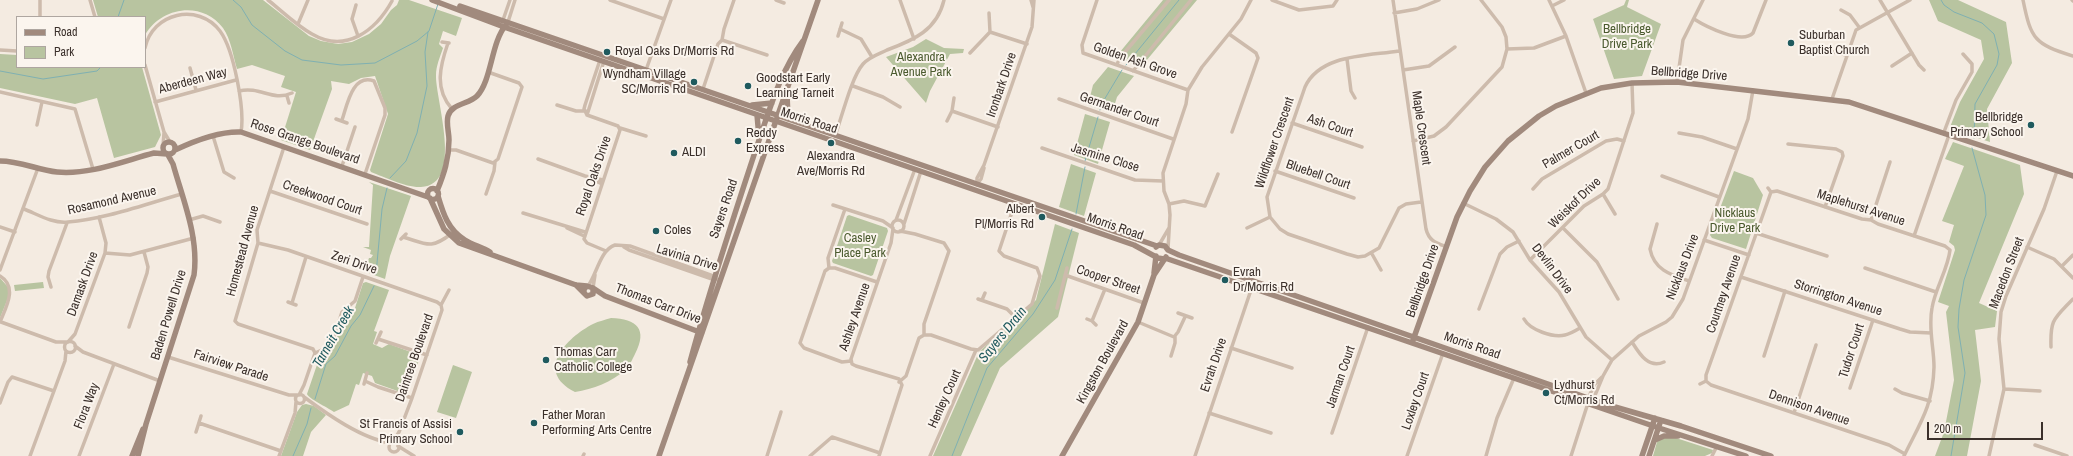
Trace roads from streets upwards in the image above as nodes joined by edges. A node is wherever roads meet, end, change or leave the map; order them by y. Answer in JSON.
{"nodes":[{"id":1,"x":40,"y":0,"type":"edge"},
{"id":2,"x":90,"y":0,"type":"edge"},
{"id":3,"x":268,"y":0,"type":"edge"},
{"id":4,"x":308,"y":0,"type":"edge"},
{"id":5,"x":432,"y":0,"type":"edge"},
{"id":6,"x":442,"y":0,"type":"edge"},
{"id":7,"x":510,"y":0,"type":"edge"},
{"id":8,"x":515,"y":0,"type":"edge"},
{"id":9,"x":610,"y":0,"type":"edge"},
{"id":10,"x":671,"y":0,"type":"edge"},
{"id":11,"x":734,"y":0,"type":"edge"},
{"id":12,"x":776,"y":0,"type":"edge"},
{"id":13,"x":818,"y":0,"type":"edge"},
{"id":14,"x":900,"y":0,"type":"edge"},
{"id":15,"x":944,"y":0,"type":"edge"},
{"id":16,"x":1031,"y":0,"type":"edge"},
{"id":17,"x":1034,"y":0,"type":"edge"},
{"id":18,"x":1097,"y":0,"type":"edge"},
{"id":19,"x":1169,"y":0,"type":"edge"},
{"id":20,"x":1191,"y":0,"type":"edge"},
{"id":21,"x":1250,"y":0,"type":"edge"},
{"id":22,"x":1272,"y":0,"type":"edge"},
{"id":23,"x":1337,"y":0,"type":"edge"},
{"id":24,"x":1393,"y":0,"type":"edge"},
{"id":25,"x":1439,"y":0,"type":"edge"},
{"id":26,"x":1481,"y":0,"type":"edge"},
{"id":27,"x":1549,"y":0,"type":"edge"},
{"id":28,"x":1564,"y":0,"type":"edge"},
{"id":29,"x":1703,"y":0,"type":"edge"},
{"id":30,"x":1766,"y":0,"type":"edge"},
{"id":31,"x":1880,"y":0,"type":"edge"},
{"id":32,"x":1910,"y":0,"type":"edge"},
{"id":33,"x":2024,"y":0,"type":"edge"},
{"id":34,"x":392,"y":1,"type":"edge"},
{"id":35,"x":784,"y":3,"type":"dead end"},
{"id":36,"x":356,"y":5,"type":"dead end"},
{"id":37,"x":1552,"y":6,"type":"junction"},
{"id":38,"x":456,"y":7,"type":"junction"},
{"id":39,"x":1034,"y":10,"type":"junction"},
{"id":40,"x":1841,"y":10,"type":"dead end"},
{"id":41,"x":1887,"y":12,"type":"junction"},
{"id":42,"x":989,"y":13,"type":"dead end"},
{"id":43,"x":1394,"y":13,"type":"junction"},
{"id":44,"x":40,"y":16,"type":"edge"},
{"id":45,"x":95,"y":16,"type":"edge"},
{"id":46,"x":664,"y":19,"type":"junction"},
{"id":47,"x":1694,"y":19,"type":"junction"},
{"id":48,"x":506,"y":21,"type":"junction"},
{"id":49,"x":842,"y":23,"type":"dead end"},
{"id":50,"x":298,"y":24,"type":"junction"},
{"id":51,"x":504,"y":27,"type":"junction"},
{"id":52,"x":1859,"y":27,"type":"junction"},
{"id":53,"x":840,"y":29,"type":"junction"},
{"id":54,"x":990,"y":32,"type":"junction"},
{"id":55,"x":1229,"y":34,"type":"junction"},
{"id":56,"x":358,"y":36,"type":"junction"},
{"id":57,"x":838,"y":36,"type":"dead end"},
{"id":58,"x":1566,"y":36,"type":"junction"},
{"id":59,"x":805,"y":39,"type":"junction"},
{"id":60,"x":914,"y":39,"type":"junction"},
{"id":61,"x":722,"y":40,"type":"junction"},
{"id":62,"x":442,"y":42,"type":"dead end"},
{"id":63,"x":1027,"y":44,"type":"junction"},
{"id":64,"x":146,"y":46,"type":"edge"},
{"id":65,"x":1455,"y":47,"type":"dead end"},
{"id":66,"x":1507,"y":49,"type":"junction"},
{"id":67,"x":1821,"y":49,"type":"dead end"},
{"id":68,"x":0,"y":50,"type":"edge"},
{"id":69,"x":16,"y":51,"type":"edge"},
{"id":70,"x":1399,"y":51,"type":"junction"},
{"id":71,"x":970,"y":53,"type":"dead end"},
{"id":72,"x":1912,"y":53,"type":"junction"},
{"id":73,"x":1963,"y":54,"type":"dead end"},
{"id":74,"x":767,"y":55,"type":"dead end"},
{"id":75,"x":1846,"y":55,"type":"junction"},
{"id":76,"x":2073,"y":56,"type":"edge"},
{"id":77,"x":872,"y":57,"type":"junction"},
{"id":78,"x":603,"y":58,"type":"junction"},
{"id":79,"x":1347,"y":59,"type":"junction"},
{"id":80,"x":1117,"y":65,"type":"junction"},
{"id":81,"x":1892,"y":66,"type":"dead end"},
{"id":82,"x":146,"y":68,"type":"edge"},
{"id":83,"x":190,"y":68,"type":"dead end"},
{"id":84,"x":646,"y":70,"type":"junction"},
{"id":85,"x":1402,"y":70,"type":"junction"},
{"id":86,"x":1924,"y":70,"type":"dead end"},
{"id":87,"x":1133,"y":71,"type":"junction"},
{"id":88,"x":488,"y":72,"type":"junction"},
{"id":89,"x":236,"y":80,"type":"junction"},
{"id":90,"x":1632,"y":82,"type":"junction"},
{"id":91,"x":1677,"y":82,"type":"junction"},
{"id":92,"x":788,"y":86,"type":"junction"},
{"id":93,"x":853,"y":86,"type":"junction"},
{"id":94,"x":703,"y":89,"type":"junction"},
{"id":95,"x":196,"y":90,"type":"junction"},
{"id":96,"x":1188,"y":90,"type":"junction"},
{"id":97,"x":1753,"y":90,"type":"junction"},
{"id":98,"x":239,"y":91,"type":"junction"},
{"id":99,"x":0,"y":92,"type":"edge"},
{"id":100,"x":1586,"y":93,"type":"junction"},
{"id":101,"x":292,"y":94,"type":"dead end"},
{"id":102,"x":287,"y":96,"type":"junction"},
{"id":103,"x":701,"y":96,"type":"junction"},
{"id":104,"x":954,"y":98,"type":"dead end"},
{"id":105,"x":1355,"y":98,"type":"dead end"},
{"id":106,"x":1832,"y":98,"type":"junction"},
{"id":107,"x":1059,"y":99,"type":"dead end"},
{"id":108,"x":42,"y":102,"type":"junction"},
{"id":109,"x":155,"y":102,"type":"junction"},
{"id":110,"x":289,"y":103,"type":"dead end"},
{"id":111,"x":772,"y":103,"type":"junction"},
{"id":112,"x":558,"y":105,"type":"dead end"},
{"id":113,"x":750,"y":105,"type":"junction"},
{"id":114,"x":900,"y":107,"type":"dead end"},
{"id":115,"x":452,"y":109,"type":"junction"},
{"id":116,"x":952,"y":110,"type":"junction"},
{"id":117,"x":586,"y":112,"type":"junction"},
{"id":118,"x":769,"y":112,"type":"junction"},
{"id":119,"x":757,"y":115,"type":"junction"},
{"id":120,"x":777,"y":115,"type":"junction"},
{"id":121,"x":336,"y":118,"type":"dead end"},
{"id":122,"x":767,"y":118,"type":"junction"},
{"id":123,"x":788,"y":119,"type":"junction"},
{"id":124,"x":342,"y":120,"type":"junction"},
{"id":125,"x":775,"y":121,"type":"junction"},
{"id":126,"x":947,"y":121,"type":"dead end"},
{"id":127,"x":347,"y":123,"type":"dead end"},
{"id":128,"x":1292,"y":123,"type":"junction"},
{"id":129,"x":37,"y":125,"type":"dead end"},
{"id":130,"x":355,"y":127,"type":"dead end"},
{"id":131,"x":998,"y":127,"type":"junction"},
{"id":132,"x":620,"y":128,"type":"junction"},
{"id":133,"x":164,"y":132,"type":"junction"},
{"id":134,"x":241,"y":132,"type":"junction"},
{"id":135,"x":1232,"y":132,"type":"dead end"},
{"id":136,"x":1678,"y":133,"type":"dead end"},
{"id":137,"x":1947,"y":133,"type":"junction"},
{"id":138,"x":213,"y":136,"type":"junction"},
{"id":139,"x":646,"y":136,"type":"dead end"},
{"id":140,"x":834,"y":138,"type":"junction"},
{"id":141,"x":1174,"y":139,"type":"junction"},
{"id":142,"x":1412,"y":141,"type":"junction"},
{"id":143,"x":1624,"y":141,"type":"junction"},
{"id":144,"x":759,"y":142,"type":"junction"},
{"id":145,"x":171,"y":143,"type":"junction"},
{"id":146,"x":186,"y":144,"type":"junction"},
{"id":147,"x":1788,"y":144,"type":"dead end"},
{"id":148,"x":163,"y":147,"type":"junction"},
{"id":149,"x":284,"y":147,"type":"junction"},
{"id":150,"x":1042,"y":148,"type":"dead end"},
{"id":151,"x":1362,"y":148,"type":"dead end"},
{"id":152,"x":1737,"y":149,"type":"junction"},
{"id":153,"x":449,"y":150,"type":"junction"},
{"id":154,"x":174,"y":151,"type":"junction"},
{"id":155,"x":154,"y":153,"type":"junction"},
{"id":156,"x":168,"y":154,"type":"junction"},
{"id":157,"x":538,"y":159,"type":"dead end"},
{"id":158,"x":0,"y":160,"type":"edge"},
{"id":159,"x":495,"y":162,"type":"junction"},
{"id":160,"x":1890,"y":162,"type":"dead end"},
{"id":161,"x":173,"y":164,"type":"junction"},
{"id":162,"x":342,"y":166,"type":"junction"},
{"id":163,"x":38,"y":168,"type":"junction"},
{"id":164,"x":919,"y":168,"type":"junction"},
{"id":165,"x":93,"y":169,"type":"junction"},
{"id":166,"x":1275,"y":171,"type":"junction"},
{"id":167,"x":2057,"y":171,"type":"junction"},
{"id":168,"x":365,"y":174,"type":"junction"},
{"id":169,"x":1218,"y":174,"type":"dead end"},
{"id":170,"x":1662,"y":176,"type":"dead end"},
{"id":171,"x":2073,"y":176,"type":"edge"},
{"id":172,"x":234,"y":178,"type":"dead end"},
{"id":173,"x":1163,"y":181,"type":"junction"},
{"id":174,"x":602,"y":182,"type":"junction"},
{"id":175,"x":976,"y":187,"type":"junction"},
{"id":176,"x":1533,"y":189,"type":"dead end"},
{"id":177,"x":1769,"y":190,"type":"joint"},
{"id":178,"x":270,"y":191,"type":"junction"},
{"id":179,"x":416,"y":191,"type":"junction"},
{"id":180,"x":434,"y":191,"type":"junction"},
{"id":181,"x":182,"y":194,"type":"junction"},
{"id":182,"x":486,"y":194,"type":"dead end"},
{"id":183,"x":1603,"y":194,"type":"junction"},
{"id":184,"x":1719,"y":197,"type":"junction"},
{"id":185,"x":429,"y":198,"type":"junction"},
{"id":186,"x":1354,"y":198,"type":"dead end"},
{"id":187,"x":1016,"y":201,"type":"junction"},
{"id":188,"x":1421,"y":202,"type":"junction"},
{"id":189,"x":1463,"y":203,"type":"junction"},
{"id":190,"x":1169,"y":204,"type":"junction"},
{"id":191,"x":832,"y":205,"type":"dead end"},
{"id":192,"x":1205,"y":206,"type":"junction"},
{"id":193,"x":1825,"y":207,"type":"junction"},
{"id":194,"x":24,"y":209,"type":"junction"},
{"id":195,"x":845,"y":209,"type":"junction"},
{"id":196,"x":1208,"y":210,"type":"dead end"},
{"id":197,"x":523,"y":213,"type":"dead end"},
{"id":198,"x":1615,"y":214,"type":"dead end"},
{"id":199,"x":99,"y":217,"type":"junction"},
{"id":200,"x":1270,"y":217,"type":"junction"},
{"id":201,"x":189,"y":220,"type":"junction"},
{"id":202,"x":1871,"y":220,"type":"junction"},
{"id":203,"x":883,"y":221,"type":"junction"},
{"id":204,"x":895,"y":221,"type":"junction"},
{"id":205,"x":220,"y":222,"type":"dead end"},
{"id":206,"x":67,"y":223,"type":"junction"},
{"id":207,"x":367,"y":224,"type":"dead end"},
{"id":208,"x":904,"y":224,"type":"junction"},
{"id":209,"x":1657,"y":224,"type":"dead end"},
{"id":210,"x":0,"y":227,"type":"edge"},
{"id":211,"x":1170,"y":227,"type":"junction"},
{"id":212,"x":893,"y":228,"type":"junction"},
{"id":213,"x":1247,"y":228,"type":"dead end"},
{"id":214,"x":1563,"y":228,"type":"junction"},
{"id":215,"x":900,"y":231,"type":"junction"},
{"id":216,"x":15,"y":232,"type":"junction"},
{"id":217,"x":452,"y":233,"type":"junction"},
{"id":218,"x":1756,"y":233,"type":"junction"},
{"id":219,"x":585,"y":234,"type":"junction"},
{"id":220,"x":915,"y":234,"type":"junction"},
{"id":221,"x":1914,"y":236,"type":"junction"},
{"id":222,"x":403,"y":237,"type":"dead end"},
{"id":223,"x":194,"y":238,"type":"junction"},
{"id":224,"x":1704,"y":240,"type":"junction"},
{"id":225,"x":1519,"y":241,"type":"junction"},
{"id":226,"x":258,"y":243,"type":"junction"},
{"id":227,"x":891,"y":243,"type":"junction"},
{"id":228,"x":1158,"y":246,"type":"junction"},
{"id":229,"x":2027,"y":246,"type":"junction"},
{"id":230,"x":1447,"y":247,"type":"junction"},
{"id":231,"x":1168,"y":250,"type":"junction"},
{"id":232,"x":606,"y":251,"type":"junction"},
{"id":233,"x":144,"y":252,"type":"junction"},
{"id":234,"x":106,"y":253,"type":"junction"},
{"id":235,"x":1372,"y":254,"type":"junction"},
{"id":236,"x":1749,"y":255,"type":"junction"},
{"id":237,"x":2073,"y":255,"type":"edge"},
{"id":238,"x":1155,"y":256,"type":"junction"},
{"id":239,"x":1827,"y":256,"type":"dead end"},
{"id":240,"x":306,"y":257,"type":"junction"},
{"id":241,"x":1164,"y":259,"type":"junction"},
{"id":242,"x":1530,"y":260,"type":"junction"},
{"id":243,"x":2062,"y":266,"type":"junction"},
{"id":244,"x":829,"y":268,"type":"junction"},
{"id":245,"x":1067,"y":268,"type":"dead end"},
{"id":246,"x":1865,"y":268,"type":"dead end"},
{"id":247,"x":0,"y":270,"type":"edge"},
{"id":248,"x":1381,"y":270,"type":"dead end"},
{"id":249,"x":1065,"y":275,"type":"junction"},
{"id":250,"x":1154,"y":275,"type":"junction"},
{"id":251,"x":0,"y":276,"type":"edge"},
{"id":252,"x":363,"y":277,"type":"junction"},
{"id":253,"x":713,"y":277,"type":"junction"},
{"id":254,"x":1741,"y":277,"type":"junction"},
{"id":255,"x":2073,"y":278,"type":"edge"},
{"id":256,"x":720,"y":280,"type":"junction"},
{"id":257,"x":1689,"y":281,"type":"junction"},
{"id":258,"x":877,"y":282,"type":"junction"},
{"id":259,"x":1253,"y":284,"type":"junction"},
{"id":260,"x":576,"y":285,"type":"junction"},
{"id":261,"x":590,"y":287,"type":"junction"},
{"id":262,"x":51,"y":288,"type":"dead end"},
{"id":263,"x":1105,"y":289,"type":"junction"},
{"id":264,"x":449,"y":290,"type":"dead end"},
{"id":265,"x":1785,"y":291,"type":"junction"},
{"id":266,"x":1936,"y":292,"type":"junction"},
{"id":267,"x":584,"y":293,"type":"junction"},
{"id":268,"x":985,"y":293,"type":"dead end"},
{"id":269,"x":591,"y":295,"type":"junction"},
{"id":270,"x":605,"y":296,"type":"junction"},
{"id":271,"x":1618,"y":298,"type":"dead end"},
{"id":272,"x":2073,"y":299,"type":"edge"},
{"id":273,"x":292,"y":303,"type":"dead end"},
{"id":274,"x":1144,"y":303,"type":"junction"},
{"id":275,"x":441,"y":306,"type":"junction"},
{"id":276,"x":1057,"y":308,"type":"dead end"},
{"id":277,"x":1479,"y":309,"type":"dead end"},
{"id":278,"x":1178,"y":313,"type":"dead end"},
{"id":279,"x":1015,"y":317,"type":"junction"},
{"id":280,"x":1185,"y":317,"type":"junction"},
{"id":281,"x":1192,"y":318,"type":"dead end"},
{"id":282,"x":1087,"y":319,"type":"dead end"},
{"id":283,"x":1524,"y":319,"type":"dead end"},
{"id":284,"x":1873,"y":320,"type":"junction"},
{"id":285,"x":1092,"y":321,"type":"junction"},
{"id":286,"x":0,"y":322,"type":"edge"},
{"id":287,"x":1138,"y":322,"type":"junction"},
{"id":288,"x":1096,"y":325,"type":"dead end"},
{"id":289,"x":129,"y":327,"type":"dead end"},
{"id":290,"x":1368,"y":327,"type":"junction"},
{"id":291,"x":1580,"y":328,"type":"junction"},
{"id":292,"x":381,"y":332,"type":"dead end"},
{"id":293,"x":701,"y":333,"type":"junction"},
{"id":294,"x":1931,"y":333,"type":"junction"},
{"id":295,"x":75,"y":334,"type":"junction"},
{"id":296,"x":924,"y":335,"type":"junction"},
{"id":297,"x":1174,"y":336,"type":"junction"},
{"id":298,"x":378,"y":339,"type":"junction"},
{"id":299,"x":1413,"y":340,"type":"junction"},
{"id":300,"x":56,"y":342,"type":"junction"},
{"id":301,"x":68,"y":342,"type":"junction"},
{"id":302,"x":1632,"y":342,"type":"junction"},
{"id":303,"x":376,"y":344,"type":"dead end"},
{"id":304,"x":75,"y":345,"type":"junction"},
{"id":305,"x":1816,"y":345,"type":"dead end"},
{"id":306,"x":2051,"y":347,"type":"dead end"},
{"id":307,"x":1231,"y":348,"type":"junction"},
{"id":308,"x":1435,"y":348,"type":"junction"},
{"id":309,"x":65,"y":350,"type":"junction"},
{"id":310,"x":976,"y":350,"type":"junction"},
{"id":311,"x":72,"y":352,"type":"junction"},
{"id":312,"x":83,"y":352,"type":"junction"},
{"id":313,"x":315,"y":353,"type":"junction"},
{"id":314,"x":1443,"y":353,"type":"junction"},
{"id":315,"x":426,"y":355,"type":"junction"},
{"id":316,"x":1171,"y":356,"type":"dead end"},
{"id":317,"x":1764,"y":356,"type":"dead end"},
{"id":318,"x":168,"y":357,"type":"junction"},
{"id":319,"x":1612,"y":360,"type":"junction"},
{"id":320,"x":65,"y":361,"type":"junction"},
{"id":321,"x":851,"y":361,"type":"junction"},
{"id":322,"x":1664,"y":362,"type":"dead end"},
{"id":323,"x":114,"y":364,"type":"junction"},
{"id":324,"x":1292,"y":368,"type":"dead end"},
{"id":325,"x":367,"y":373,"type":"dead end"},
{"id":326,"x":1514,"y":378,"type":"junction"},
{"id":327,"x":160,"y":381,"type":"junction"},
{"id":328,"x":1706,"y":381,"type":"junction"},
{"id":329,"x":899,"y":382,"type":"junction"},
{"id":330,"x":1700,"y":384,"type":"dead end"},
{"id":331,"x":304,"y":385,"type":"junction"},
{"id":332,"x":1850,"y":388,"type":"dead end"},
{"id":333,"x":1895,"y":388,"type":"dead end"},
{"id":334,"x":2004,"y":389,"type":"junction"},
{"id":335,"x":54,"y":391,"type":"junction"},
{"id":336,"x":2040,"y":391,"type":"dead end"},
{"id":337,"x":289,"y":395,"type":"junction"},
{"id":338,"x":298,"y":395,"type":"junction"},
{"id":339,"x":303,"y":397,"type":"junction"},
{"id":340,"x":412,"y":398,"type":"junction"},
{"id":341,"x":1590,"y":400,"type":"junction"},
{"id":342,"x":296,"y":401,"type":"junction"},
{"id":343,"x":1930,"y":401,"type":"junction"},
{"id":344,"x":0,"y":403,"type":"edge"},
{"id":345,"x":302,"y":403,"type":"junction"},
{"id":346,"x":312,"y":403,"type":"junction"},
{"id":347,"x":781,"y":412,"type":"dead end"},
{"id":348,"x":295,"y":413,"type":"junction"},
{"id":349,"x":1209,"y":413,"type":"junction"},
{"id":350,"x":1794,"y":413,"type":"junction"},
{"id":351,"x":201,"y":416,"type":"dead end"},
{"id":352,"x":1658,"y":419,"type":"junction"},
{"id":353,"x":199,"y":423,"type":"junction"},
{"id":354,"x":1653,"y":426,"type":"junction"},
{"id":355,"x":1659,"y":428,"type":"junction"},
{"id":356,"x":196,"y":432,"type":"dead end"},
{"id":357,"x":399,"y":432,"type":"junction"},
{"id":358,"x":1332,"y":432,"type":"dead end"},
{"id":359,"x":1271,"y":433,"type":"dead end"},
{"id":360,"x":1690,"y":438,"type":"junction"},
{"id":361,"x":1655,"y":440,"type":"junction"},
{"id":362,"x":383,"y":442,"type":"junction"},
{"id":363,"x":392,"y":443,"type":"junction"},
{"id":364,"x":398,"y":445,"type":"junction"},
{"id":365,"x":1717,"y":446,"type":"junction"},
{"id":366,"x":2035,"y":446,"type":"dead end"},
{"id":367,"x":138,"y":447,"type":"junction"},
{"id":368,"x":389,"y":448,"type":"junction"},
{"id":369,"x":281,"y":451,"type":"junction"},
{"id":370,"x":395,"y":451,"type":"junction"},
{"id":371,"x":406,"y":452,"type":"junction"},
{"id":372,"x":879,"y":454,"type":"edge"},
{"id":373,"x":1904,"y":455,"type":"edge"},
{"id":374,"x":30,"y":456,"type":"edge"},
{"id":375,"x":79,"y":456,"type":"edge"},
{"id":376,"x":132,"y":456,"type":"edge"},
{"id":377,"x":138,"y":456,"type":"edge"},
{"id":378,"x":279,"y":456,"type":"edge"},
{"id":379,"x":391,"y":456,"type":"edge"},
{"id":380,"x":414,"y":456,"type":"edge"},
{"id":381,"x":659,"y":456,"type":"edge"},
{"id":382,"x":767,"y":456,"type":"edge"},
{"id":383,"x":810,"y":456,"type":"edge"},
{"id":384,"x":930,"y":456,"type":"edge"},
{"id":385,"x":1062,"y":456,"type":"edge"},
{"id":386,"x":1195,"y":456,"type":"edge"},
{"id":387,"x":1407,"y":456,"type":"edge"},
{"id":388,"x":1486,"y":456,"type":"edge"},
{"id":389,"x":1571,"y":456,"type":"edge"},
{"id":390,"x":1642,"y":456,"type":"edge"},
{"id":391,"x":1650,"y":456,"type":"edge"},
{"id":392,"x":1712,"y":456,"type":"edge"},
{"id":393,"x":1746,"y":456,"type":"edge"},
{"id":394,"x":1771,"y":456,"type":"edge"},
{"id":395,"x":1989,"y":456,"type":"edge"},
{"id":396,"x":2067,"y":456,"type":"edge"}],
"edges":[{"from":1,"to":44,"type":"street"},
{"from":2,"to":45,"type":"street"},
{"from":3,"to":50,"type":"street"},
{"from":4,"to":50,"type":"street"},
{"from":5,"to":38,"type":"street","name":"Morris Road"},
{"from":6,"to":38,"type":"street","name":"Morris Road"},
{"from":7,"to":48,"type":"street"},
{"from":8,"to":48,"type":"street"},
{"from":9,"to":46,"type":"street"},
{"from":10,"to":46,"type":"street"},
{"from":11,"to":61,"type":"street"},
{"from":12,"to":35,"type":"street"},
{"from":13,"to":59,"type":"street","name":"Sayers Road"},
{"from":14,"to":60,"type":"street"},
{"from":15,"to":60,"type":"street"},
{"from":16,"to":39,"type":"street","name":"Ironbark Drive"},
{"from":17,"to":39,"type":"street","name":"Ironbark Drive"},
{"from":18,"to":80,"type":"street","name":"Golden Ash Grove"},
{"from":19,"to":80,"type":"street"},
{"from":20,"to":87,"type":"street"},
{"from":21,"to":55,"type":"street"},
{"from":22,"to":23,"type":"street"},
{"from":24,"to":43,"type":"street","name":"Maple Crescent"},
{"from":25,"to":43,"type":"street"},
{"from":26,"to":66,"type":"street"},
{"from":27,"to":37,"type":"street"},
{"from":28,"to":37,"type":"street"},
{"from":29,"to":47,"type":"street"},
{"from":30,"to":47,"type":"street"},
{"from":31,"to":41,"type":"street"},
{"from":32,"to":41,"type":"street"},
{"from":33,"to":76,"type":"street"},
{"from":34,"to":56,"type":"street"},
{"from":36,"to":56,"type":"street"},
{"from":37,"to":58,"type":"street"},
{"from":38,"to":48,"type":"street","name":"Morris Road"},
{"from":38,"to":51,"type":"street","name":"Morris Road"},
{"from":39,"to":63,"type":"street","name":"Ironbark Drive"},
{"from":40,"to":52,"type":"street"},
{"from":41,"to":52,"type":"street"},
{"from":41,"to":72,"type":"street"},
{"from":42,"to":54,"type":"street"},
{"from":43,"to":70,"type":"street","name":"Maple Crescent"},
{"from":46,"to":84,"type":"street"},
{"from":47,"to":91,"type":"street"},
{"from":48,"to":51,"type":"street"},
{"from":48,"to":78,"type":"street","name":"Morris Road"},
{"from":49,"to":53,"type":"street"},
{"from":50,"to":56,"type":"street"},
{"from":51,"to":78,"type":"street","name":"Morris Road"},
{"from":51,"to":88,"type":"street"},
{"from":52,"to":75,"type":"street"},
{"from":53,"to":57,"type":"street"},
{"from":53,"to":77,"type":"street"},
{"from":54,"to":63,"type":"street"},
{"from":54,"to":71,"type":"street"},
{"from":55,"to":96,"type":"street"},
{"from":55,"to":135,"type":"street"},
{"from":58,"to":66,"type":"street"},
{"from":58,"to":100,"type":"street"},
{"from":59,"to":92,"type":"street","name":"Sayers Road"},
{"from":59,"to":111,"type":"street","name":"Sayers Road"},
{"from":60,"to":77,"type":"street"},
{"from":61,"to":74,"type":"street"},
{"from":61,"to":94,"type":"street"},
{"from":62,"to":115,"type":"street"},
{"from":63,"to":131,"type":"street","name":"Ironbark Drive"},
{"from":64,"to":89,"type":"street"},
{"from":65,"to":85,"type":"street"},
{"from":66,"to":142,"type":"street"},
{"from":67,"to":75,"type":"street"},
{"from":68,"to":69,"type":"street"},
{"from":70,"to":79,"type":"street","name":"Wildflower Crescent"},
{"from":70,"to":85,"type":"street","name":"Maple Crescent"},
{"from":72,"to":81,"type":"street"},
{"from":72,"to":86,"type":"street"},
{"from":73,"to":137,"type":"street"},
{"from":75,"to":106,"type":"street"},
{"from":77,"to":93,"type":"street"},
{"from":78,"to":84,"type":"street","name":"Morris Road"},
{"from":78,"to":103,"type":"street","name":"Morris Road"},
{"from":78,"to":117,"type":"street"},
{"from":79,"to":105,"type":"street"},
{"from":79,"to":128,"type":"street","name":"Wildflower Crescent"},
{"from":80,"to":87,"type":"street","name":"Golden Ash Grove"},
{"from":82,"to":109,"type":"street"},
{"from":83,"to":95,"type":"street"},
{"from":84,"to":94,"type":"street","name":"Morris Road"},
{"from":85,"to":142,"type":"street","name":"Maple Crescent"},
{"from":87,"to":96,"type":"street","name":"Golden Ash Grove"},
{"from":88,"to":115,"type":"street"},
{"from":88,"to":159,"type":"street"},
{"from":89,"to":95,"type":"street","name":"Aberdeen Way"},
{"from":89,"to":98,"type":"street"},
{"from":90,"to":91,"type":"street","name":"Bellbridge Drive"},
{"from":90,"to":100,"type":"street","name":"Bellbridge Drive"},
{"from":90,"to":143,"type":"street","name":"Weiskof Drive"},
{"from":91,"to":97,"type":"street","name":"Bellbridge Drive"},
{"from":92,"to":120,"type":"street","name":"Sayers Road"},
{"from":92,"to":123,"type":"street"},
{"from":93,"to":114,"type":"street"},
{"from":93,"to":140,"type":"street"},
{"from":94,"to":103,"type":"street"},
{"from":94,"to":113,"type":"street","name":"Morris Road"},
{"from":95,"to":109,"type":"street","name":"Aberdeen Way"},
{"from":96,"to":141,"type":"street"},
{"from":97,"to":106,"type":"street","name":"Bellbridge Drive"},
{"from":97,"to":152,"type":"street","name":"Nicklaus Drive"},
{"from":98,"to":102,"type":"street"},
{"from":98,"to":134,"type":"street"},
{"from":99,"to":108,"type":"street"},
{"from":100,"to":189,"type":"street","name":"Bellbridge Drive"},
{"from":101,"to":102,"type":"street"},
{"from":102,"to":110,"type":"street"},
{"from":103,"to":119,"type":"street","name":"Morris Road"},
{"from":104,"to":116,"type":"street"},
{"from":106,"to":137,"type":"street","name":"Bellbridge Drive"},
{"from":107,"to":141,"type":"street","name":"Germander Court"},
{"from":108,"to":129,"type":"street"},
{"from":108,"to":165,"type":"street"},
{"from":109,"to":133,"type":"street"},
{"from":111,"to":113,"type":"street"},
{"from":111,"to":118,"type":"street","name":"Sayers Road"},
{"from":112,"to":117,"type":"street","name":"Royal Oaks Drive"},
{"from":113,"to":118,"type":"street","name":"Morris Road"},
{"from":115,"to":153,"type":"street"},
{"from":116,"to":126,"type":"street"},
{"from":116,"to":131,"type":"street"},
{"from":117,"to":132,"type":"street","name":"Royal Oaks Drive"},
{"from":118,"to":120,"type":"street","name":"Morris Road"},
{"from":118,"to":122,"type":"street","name":"Sayers Road"},
{"from":119,"to":122,"type":"street","name":"Morris Road"},
{"from":119,"to":144,"type":"street"},
{"from":120,"to":123,"type":"street","name":"Morris Road"},
{"from":120,"to":125,"type":"street","name":"Sayers Road"},
{"from":121,"to":124,"type":"street"},
{"from":122,"to":125,"type":"street","name":"Morris Road"},
{"from":122,"to":144,"type":"street","name":"Sayers Road"},
{"from":123,"to":140,"type":"street","name":"Morris Road"},
{"from":124,"to":127,"type":"street"},
{"from":124,"to":168,"type":"street"},
{"from":125,"to":140,"type":"street","name":"Morris Road"},
{"from":125,"to":256,"type":"street","name":"Sayers Road"},
{"from":128,"to":151,"type":"street","name":"Ash Court"},
{"from":128,"to":166,"type":"street","name":"Wildflower Crescent"},
{"from":130,"to":162,"type":"street"},
{"from":131,"to":175,"type":"street","name":"Ironbark Drive"},
{"from":132,"to":139,"type":"street"},
{"from":132,"to":174,"type":"street","name":"Royal Oaks Drive"},
{"from":133,"to":145,"type":"street"},
{"from":133,"to":148,"type":"street"},
{"from":134,"to":138,"type":"street","name":"Rose Grange Boulevard"},
{"from":134,"to":149,"type":"street","name":"Rose Grange Boulevard"},
{"from":136,"to":152,"type":"street"},
{"from":137,"to":167,"type":"street","name":"Bellbridge Drive"},
{"from":137,"to":221,"type":"street"},
{"from":138,"to":146,"type":"street","name":"Rose Grange Boulevard"},
{"from":138,"to":172,"type":"street"},
{"from":140,"to":164,"type":"street","name":"Morris Road"},
{"from":141,"to":173,"type":"street"},
{"from":142,"to":188,"type":"street","name":"Maple Crescent"},
{"from":143,"to":176,"type":"street","name":"Palmer Court"},
{"from":143,"to":183,"type":"street","name":"Weiskof Drive"},
{"from":144,"to":253,"type":"street","name":"Sayers Road"},
{"from":145,"to":146,"type":"street","name":"Rose Grange Boulevard"},
{"from":145,"to":148,"type":"street"},
{"from":145,"to":154,"type":"street"},
{"from":146,"to":154,"type":"street","name":"Rose Grange Boulevard"},
{"from":147,"to":193,"type":"street"},
{"from":148,"to":155,"type":"street"},
{"from":148,"to":156,"type":"street"},
{"from":149,"to":162,"type":"street","name":"Rose Grange Boulevard"},
{"from":149,"to":178,"type":"street","name":"Homestead Avenue"},
{"from":150,"to":173,"type":"street","name":"Jasmine Close"},
{"from":152,"to":184,"type":"street","name":"Nicklaus Drive"},
{"from":153,"to":159,"type":"street"},
{"from":153,"to":180,"type":"street"},
{"from":154,"to":156,"type":"street"},
{"from":154,"to":161,"type":"street","name":"Baden Powell Drive"},
{"from":155,"to":156,"type":"street"},
{"from":155,"to":165,"type":"street"},
{"from":156,"to":161,"type":"street","name":"Baden Powell Drive"},
{"from":157,"to":174,"type":"street"},
{"from":158,"to":163,"type":"street"},
{"from":159,"to":182,"type":"street"},
{"from":160,"to":202,"type":"street"},
{"from":161,"to":181,"type":"street","name":"Baden Powell Drive"},
{"from":162,"to":168,"type":"street","name":"Rose Grange Boulevard"},
{"from":163,"to":165,"type":"street"},
{"from":163,"to":194,"type":"street"},
{"from":164,"to":175,"type":"street","name":"Morris Road"},
{"from":164,"to":204,"type":"street"},
{"from":164,"to":208,"type":"street"},
{"from":166,"to":186,"type":"street","name":"Bluebell Court"},
{"from":166,"to":200,"type":"street","name":"Wildflower Crescent"},
{"from":167,"to":171,"type":"street","name":"Bellbridge Drive"},
{"from":167,"to":229,"type":"street","name":"Macedon Street"},
{"from":168,"to":179,"type":"street","name":"Rose Grange Boulevard"},
{"from":169,"to":192,"type":"street"},
{"from":170,"to":184,"type":"street"},
{"from":173,"to":190,"type":"street"},
{"from":174,"to":219,"type":"street","name":"Royal Oaks Drive"},
{"from":175,"to":187,"type":"street","name":"Morris Road"},
{"from":177,"to":193,"type":"street","name":"Maplehurst Avenue"},
{"from":177,"to":218,"type":"street","name":"Courtney Avenue"},
{"from":178,"to":207,"type":"street","name":"Creekwood Court"},
{"from":178,"to":226,"type":"street","name":"Homestead Avenue"},
{"from":179,"to":180,"type":"street","name":"Rose Grange Boulevard"},
{"from":179,"to":185,"type":"street","name":"Rose Grange Boulevard"},
{"from":180,"to":185,"type":"street"},
{"from":180,"to":185,"type":"street"},
{"from":180,"to":217,"type":"street","name":"Thomas Carr Drive"},
{"from":181,"to":199,"type":"street","name":"Rosamond Avenue"},
{"from":181,"to":201,"type":"street","name":"Baden Powell Drive"},
{"from":183,"to":198,"type":"street"},
{"from":183,"to":214,"type":"street","name":"Weiskof Drive"},
{"from":184,"to":224,"type":"street","name":"Nicklaus Drive"},
{"from":185,"to":217,"type":"street","name":"Thomas Carr Drive"},
{"from":187,"to":228,"type":"street","name":"Morris Road"},
{"from":187,"to":238,"type":"street","name":"Morris Road"},
{"from":187,"to":279,"type":"street"},
{"from":188,"to":230,"type":"street","name":"Maple Crescent"},
{"from":188,"to":235,"type":"street"},
{"from":189,"to":225,"type":"street","name":"Devlin Drive"},
{"from":189,"to":230,"type":"street","name":"Bellbridge Drive"},
{"from":190,"to":192,"type":"street"},
{"from":190,"to":211,"type":"street"},
{"from":191,"to":195,"type":"street"},
{"from":192,"to":196,"type":"street"},
{"from":193,"to":202,"type":"street","name":"Maplehurst Avenue"},
{"from":194,"to":206,"type":"street","name":"Rosamond Avenue"},
{"from":194,"to":216,"type":"street"},
{"from":195,"to":203,"type":"street"},
{"from":195,"to":244,"type":"street"},
{"from":197,"to":219,"type":"street"},
{"from":199,"to":206,"type":"street","name":"Rosamond Avenue"},
{"from":199,"to":234,"type":"street","name":"Damask Drive"},
{"from":200,"to":213,"type":"street"},
{"from":200,"to":235,"type":"street"},
{"from":201,"to":205,"type":"street"},
{"from":201,"to":223,"type":"street","name":"Baden Powell Drive"},
{"from":202,"to":221,"type":"street","name":"Maplehurst Avenue"},
{"from":203,"to":204,"type":"street"},
{"from":203,"to":212,"type":"street"},
{"from":204,"to":208,"type":"street"},
{"from":204,"to":212,"type":"street","name":"Ashley Avenue"},
{"from":206,"to":262,"type":"street"},
{"from":208,"to":215,"type":"street","name":"Ashley Avenue"},
{"from":208,"to":220,"type":"street"},
{"from":209,"to":257,"type":"street"},
{"from":210,"to":216,"type":"street"},
{"from":211,"to":228,"type":"street"},
{"from":211,"to":231,"type":"street"},
{"from":212,"to":215,"type":"street"},
{"from":212,"to":227,"type":"street","name":"Ashley Avenue"},
{"from":214,"to":242,"type":"street","name":"Weiskof Drive"},
{"from":214,"to":271,"type":"street"},
{"from":215,"to":220,"type":"street"},
{"from":215,"to":227,"type":"street","name":"Ashley Avenue"},
{"from":216,"to":247,"type":"street"},
{"from":217,"to":222,"type":"street"},
{"from":217,"to":260,"type":"street","name":"Thomas Carr Drive"},
{"from":218,"to":236,"type":"street","name":"Courtney Avenue"},
{"from":218,"to":239,"type":"street"},
{"from":219,"to":232,"type":"street","name":"Royal Oaks Drive"},
{"from":220,"to":296,"type":"street"},
{"from":221,"to":266,"type":"street","name":"Maplehurst Avenue"},
{"from":223,"to":233,"type":"street"},
{"from":223,"to":318,"type":"street","name":"Baden Powell Drive"},
{"from":224,"to":236,"type":"street"},
{"from":224,"to":257,"type":"street","name":"Nicklaus Drive"},
{"from":225,"to":242,"type":"street","name":"Devlin Drive"},
{"from":225,"to":277,"type":"street"},
{"from":226,"to":240,"type":"street","name":"Zeri Drive"},
{"from":226,"to":313,"type":"street","name":"Homestead Avenue"},
{"from":227,"to":258,"type":"street","name":"Ashley Avenue"},
{"from":228,"to":231,"type":"street"},
{"from":228,"to":238,"type":"street"},
{"from":229,"to":243,"type":"street"},
{"from":229,"to":334,"type":"street","name":"Macedon Street"},
{"from":230,"to":299,"type":"street","name":"Bellbridge Drive"},
{"from":231,"to":241,"type":"street"},
{"from":231,"to":259,"type":"street","name":"Morris Road"},
{"from":232,"to":253,"type":"street","name":"Lavinia Drive"},
{"from":232,"to":261,"type":"street"},
{"from":233,"to":234,"type":"street"},
{"from":233,"to":289,"type":"street"},
{"from":234,"to":295,"type":"street","name":"Damask Drive"},
{"from":235,"to":248,"type":"street"},
{"from":236,"to":254,"type":"street","name":"Courtney Avenue"},
{"from":237,"to":243,"type":"street"},
{"from":238,"to":241,"type":"street"},
{"from":238,"to":250,"type":"street","name":"Kingston Boulevard"},
{"from":240,"to":252,"type":"street","name":"Zeri Drive"},
{"from":240,"to":273,"type":"street"},
{"from":241,"to":250,"type":"street","name":"Kingston Boulevard"},
{"from":241,"to":259,"type":"street","name":"Morris Road"},
{"from":242,"to":291,"type":"street","name":"Devlin Drive"},
{"from":243,"to":255,"type":"street"},
{"from":244,"to":258,"type":"street"},
{"from":244,"to":321,"type":"street"},
{"from":245,"to":249,"type":"street"},
{"from":246,"to":266,"type":"street"},
{"from":249,"to":263,"type":"street","name":"Cooper Street"},
{"from":249,"to":276,"type":"street"},
{"from":250,"to":274,"type":"street","name":"Kingston Boulevard"},
{"from":251,"to":286,"type":"street"},
{"from":252,"to":275,"type":"street","name":"Zeri Drive"},
{"from":252,"to":313,"type":"street"},
{"from":253,"to":256,"type":"street","name":"Lavinia Drive"},
{"from":253,"to":293,"type":"street","name":"Sayers Road"},
{"from":254,"to":265,"type":"street","name":"Storrington Avenue"},
{"from":254,"to":328,"type":"street","name":"Courtney Avenue"},
{"from":256,"to":293,"type":"street","name":"Sayers Road"},
{"from":257,"to":302,"type":"street","name":"Nicklaus Drive"},
{"from":258,"to":321,"type":"street","name":"Ashley Avenue"},
{"from":259,"to":290,"type":"street","name":"Morris Road"},
{"from":259,"to":299,"type":"street","name":"Morris Road"},
{"from":259,"to":307,"type":"street","name":"Evrah Drive"},
{"from":260,"to":261,"type":"street","name":"Thomas Carr Drive"},
{"from":260,"to":267,"type":"street","name":"Thomas Carr Drive"},
{"from":261,"to":267,"type":"street"},
{"from":261,"to":269,"type":"street"},
{"from":261,"to":270,"type":"street","name":"Thomas Carr Drive"},
{"from":263,"to":274,"type":"street","name":"Cooper Street"},
{"from":263,"to":285,"type":"street"},
{"from":264,"to":275,"type":"street","name":"Daintree Boulevard"},
{"from":265,"to":284,"type":"street","name":"Storrington Avenue"},
{"from":265,"to":317,"type":"street"},
{"from":266,"to":294,"type":"street"},
{"from":267,"to":269,"type":"street","name":"Thomas Carr Drive"},
{"from":268,"to":279,"type":"street"},
{"from":269,"to":270,"type":"street","name":"Thomas Carr Drive"},
{"from":270,"to":293,"type":"street","name":"Thomas Carr Drive"},
{"from":272,"to":306,"type":"street"},
{"from":274,"to":287,"type":"street","name":"Kingston Boulevard"},
{"from":275,"to":315,"type":"street","name":"Daintree Boulevard"},
{"from":278,"to":280,"type":"street"},
{"from":279,"to":310,"type":"street"},
{"from":280,"to":281,"type":"street"},
{"from":280,"to":297,"type":"street"},
{"from":282,"to":285,"type":"street"},
{"from":283,"to":291,"type":"street"},
{"from":284,"to":294,"type":"street","name":"Storrington Avenue"},
{"from":284,"to":332,"type":"street","name":"Tudor Court"},
{"from":285,"to":288,"type":"street"},
{"from":286,"to":300,"type":"street"},
{"from":287,"to":297,"type":"street"},
{"from":287,"to":385,"type":"street","name":"Kingston Boulevard"},
{"from":290,"to":299,"type":"street","name":"Morris Road"},
{"from":290,"to":358,"type":"street","name":"Jarman Court"},
{"from":291,"to":319,"type":"street","name":"Devlin Drive"},
{"from":292,"to":298,"type":"street"},
{"from":293,"to":381,"type":"street","name":"Sayers Road"},
{"from":294,"to":343,"type":"street"},
{"from":295,"to":301,"type":"street","name":"Damask Drive"},
{"from":295,"to":304,"type":"street","name":"Damask Drive"},
{"from":296,"to":310,"type":"street"},
{"from":296,"to":329,"type":"street"},
{"from":297,"to":316,"type":"street"},
{"from":298,"to":303,"type":"street"},
{"from":298,"to":315,"type":"street"},
{"from":299,"to":308,"type":"street","name":"Morris Road"},
{"from":300,"to":301,"type":"street"},
{"from":300,"to":309,"type":"street"},
{"from":301,"to":304,"type":"street"},
{"from":301,"to":309,"type":"street","name":"Damask Drive"},
{"from":302,"to":319,"type":"street","name":"Nicklaus Drive"},
{"from":302,"to":322,"type":"street"},
{"from":304,"to":311,"type":"street"},
{"from":304,"to":312,"type":"street"},
{"from":305,"to":350,"type":"street"},
{"from":307,"to":324,"type":"street"},
{"from":307,"to":349,"type":"street","name":"Evrah Drive"},
{"from":308,"to":314,"type":"street","name":"Morris Road"},
{"from":308,"to":341,"type":"street","name":"Morris Road"},
{"from":309,"to":311,"type":"street"},
{"from":309,"to":320,"type":"street"},
{"from":310,"to":384,"type":"street","name":"Henley Court"},
{"from":311,"to":312,"type":"street"},
{"from":311,"to":320,"type":"street"},
{"from":312,"to":323,"type":"street"},
{"from":313,"to":331,"type":"street"},
{"from":314,"to":326,"type":"street","name":"Morris Road"},
{"from":314,"to":387,"type":"street","name":"Loxley Court"},
{"from":315,"to":340,"type":"street","name":"Daintree Boulevard"},
{"from":318,"to":327,"type":"street","name":"Baden Powell Drive"},
{"from":318,"to":337,"type":"street","name":"Fairview Parade"},
{"from":319,"to":341,"type":"street","name":"Nicklaus Drive"},
{"from":320,"to":335,"type":"street"},
{"from":321,"to":329,"type":"street","name":"Ashley Avenue"},
{"from":323,"to":327,"type":"street"},
{"from":323,"to":375,"type":"street","name":"Flora Way"},
{"from":325,"to":340,"type":"street"},
{"from":326,"to":341,"type":"street","name":"Morris Road"},
{"from":326,"to":388,"type":"street"},
{"from":327,"to":367,"type":"street","name":"Baden Powell Drive"},
{"from":328,"to":330,"type":"street"},
{"from":328,"to":350,"type":"street","name":"Dennison Avenue"},
{"from":329,"to":372,"type":"street"},
{"from":331,"to":338,"type":"street"},
{"from":331,"to":339,"type":"street"},
{"from":333,"to":343,"type":"street"},
{"from":334,"to":336,"type":"street"},
{"from":334,"to":395,"type":"street","name":"Macedon Street"},
{"from":335,"to":344,"type":"street"},
{"from":335,"to":374,"type":"street"},
{"from":337,"to":338,"type":"street","name":"Fairview Parade"},
{"from":337,"to":342,"type":"street","name":"Fairview Parade"},
{"from":338,"to":339,"type":"street","name":"Fairview Parade"},
{"from":338,"to":342,"type":"street"},
{"from":339,"to":345,"type":"street"},
{"from":339,"to":346,"type":"street"},
{"from":340,"to":357,"type":"street","name":"Daintree Boulevard"},
{"from":341,"to":352,"type":"street","name":"Morris Road"},
{"from":341,"to":354,"type":"street","name":"Morris Road"},
{"from":341,"to":389,"type":"street","name":"Nicklaus Drive"},
{"from":342,"to":345,"type":"street"},
{"from":342,"to":348,"type":"street"},
{"from":343,"to":373,"type":"street"},
{"from":345,"to":346,"type":"street"},
{"from":345,"to":348,"type":"street"},
{"from":346,"to":362,"type":"street"},
{"from":347,"to":382,"type":"street"},
{"from":348,"to":369,"type":"street"},
{"from":349,"to":359,"type":"street"},
{"from":349,"to":386,"type":"street","name":"Evrah Drive"},
{"from":350,"to":373,"type":"street","name":"Dennison Avenue"},
{"from":351,"to":353,"type":"street"},
{"from":352,"to":354,"type":"street"},
{"from":352,"to":355,"type":"street"},
{"from":352,"to":394,"type":"street","name":"Morris Road"},
{"from":353,"to":356,"type":"street"},
{"from":353,"to":369,"type":"street"},
{"from":354,"to":355,"type":"street","name":"Morris Road"},
{"from":354,"to":390,"type":"street"},
{"from":355,"to":360,"type":"street","name":"Morris Road"},
{"from":355,"to":361,"type":"street"},
{"from":357,"to":363,"type":"street","name":"Daintree Boulevard"},
{"from":357,"to":364,"type":"street","name":"Daintree Boulevard"},
{"from":360,"to":361,"type":"street"},
{"from":360,"to":365,"type":"street","name":"Morris Road"},
{"from":361,"to":391,"type":"street"},
{"from":362,"to":363,"type":"street"},
{"from":362,"to":368,"type":"street"},
{"from":363,"to":364,"type":"street"},
{"from":363,"to":368,"type":"street","name":"Daintree Boulevard"},
{"from":364,"to":370,"type":"street","name":"Daintree Boulevard"},
{"from":364,"to":371,"type":"street"},
{"from":365,"to":392,"type":"street"},
{"from":365,"to":393,"type":"street","name":"Morris Road"},
{"from":366,"to":396,"type":"street"},
{"from":367,"to":376,"type":"street","name":"Baden Powell Drive"},
{"from":367,"to":377,"type":"street","name":"Baden Powell Drive"},
{"from":368,"to":370,"type":"street"},
{"from":368,"to":379,"type":"street"},
{"from":369,"to":378,"type":"street"},
{"from":370,"to":371,"type":"street"},
{"from":370,"to":379,"type":"street"},
{"from":371,"to":380,"type":"street"},
{"from":372,"to":383,"type":"street"}]}
